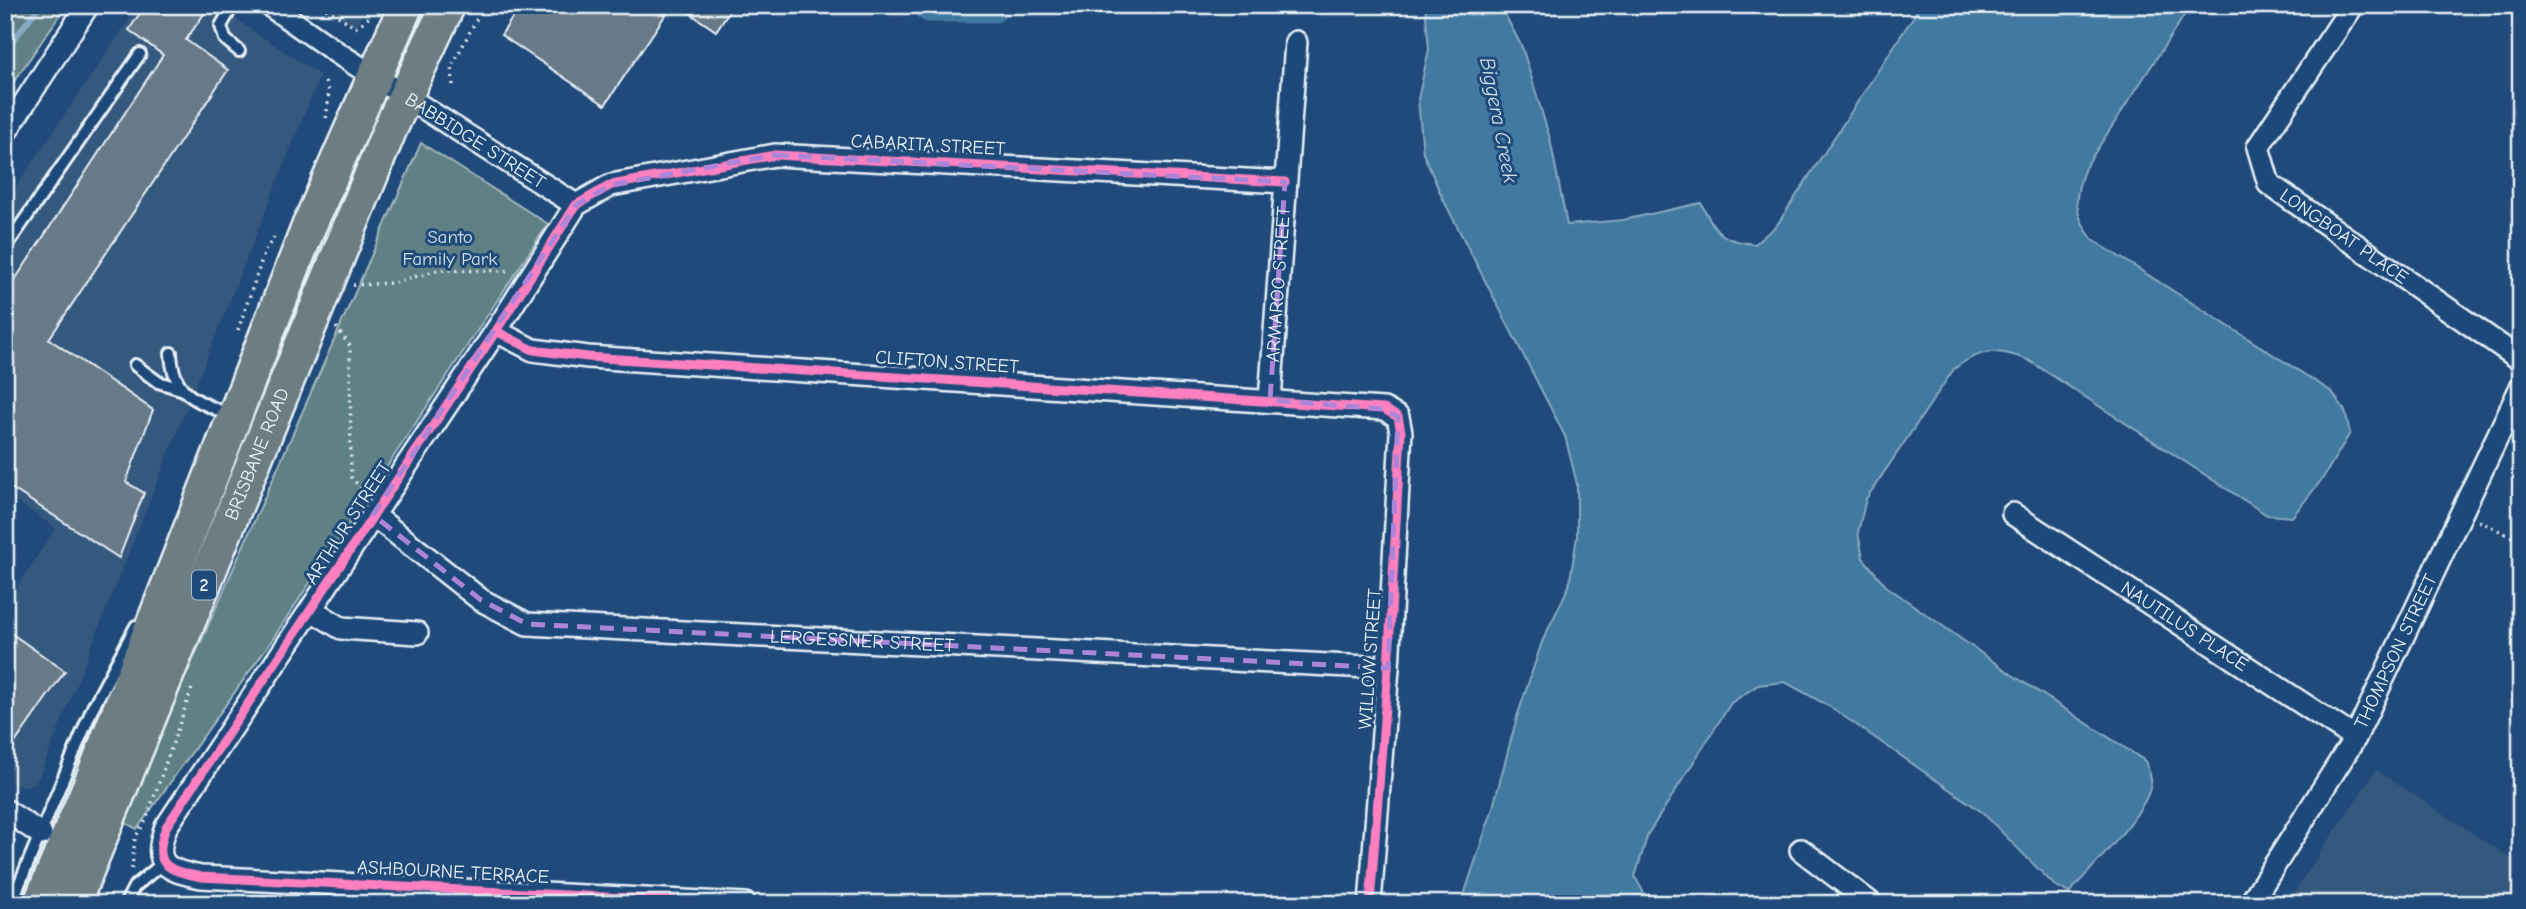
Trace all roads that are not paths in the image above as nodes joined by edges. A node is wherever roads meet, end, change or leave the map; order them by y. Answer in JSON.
{"nodes":[{"id":1,"x":88,"y":5,"type":"edge"},
{"id":2,"x":233,"y":5,"type":"edge"},
{"id":3,"x":269,"y":5,"type":"edge"},
{"id":4,"x":406,"y":5,"type":"edge"},
{"id":5,"x":448,"y":5,"type":"edge"},
{"id":6,"x":2353,"y":5,"type":"edge"},
{"id":7,"x":1296,"y":43,"type":"dead end"},
{"id":8,"x":239,"y":51,"type":"dead end"},
{"id":9,"x":140,"y":54,"type":"dead end"},
{"id":10,"x":373,"y":76,"type":"junction"},
{"id":11,"x":405,"y":96,"type":"junction"},
{"id":12,"x":5,"y":133,"type":"edge"},
{"id":13,"x":1285,"y":182,"type":"junction"},
{"id":14,"x":576,"y":205,"type":"junction"},
{"id":15,"x":5,"y":248,"type":"edge"},
{"id":16,"x":496,"y":331,"type":"junction"},
{"id":17,"x":171,"y":353,"type":"dead end"},
{"id":18,"x":2521,"y":360,"type":"edge"},
{"id":19,"x":135,"y":365,"type":"dead end"},
{"id":20,"x":2521,"y":387,"type":"edge"},
{"id":21,"x":181,"y":389,"type":"junction"},
{"id":22,"x":1270,"y":400,"type":"junction"},
{"id":23,"x":234,"y":417,"type":"junction"},
{"id":24,"x":1398,"y":417,"type":"joint"},
{"id":25,"x":2012,"y":514,"type":"dead end"},
{"id":26,"x":373,"y":515,"type":"junction"},
{"id":27,"x":185,"y":541,"type":"junction"},
{"id":28,"x":152,"y":592,"type":"dead end"},
{"id":29,"x":143,"y":610,"type":"dead end"},
{"id":30,"x":312,"y":610,"type":"junction"},
{"id":31,"x":417,"y":633,"type":"dead end"},
{"id":32,"x":1388,"y":668,"type":"junction"},
{"id":33,"x":2355,"y":738,"type":"junction"},
{"id":34,"x":5,"y":810,"type":"edge"},
{"id":35,"x":33,"y":828,"type":"junction"},
{"id":36,"x":1801,"y":850,"type":"dead end"},
{"id":37,"x":163,"y":863,"type":"junction"},
{"id":38,"x":11,"y":904,"type":"edge"},
{"id":39,"x":40,"y":904,"type":"edge"},
{"id":40,"x":73,"y":904,"type":"edge"},
{"id":41,"x":125,"y":904,"type":"edge"},
{"id":42,"x":745,"y":904,"type":"edge"},
{"id":43,"x":1370,"y":904,"type":"edge"},
{"id":44,"x":1872,"y":904,"type":"edge"},
{"id":45,"x":2250,"y":904,"type":"edge"}],
"edges":[{"from":1,"to":12,"type":"street"},
{"from":2,"to":8,"type":"lane"},
{"from":3,"to":10,"type":"street","name":"BABBIDGE STREET"},
{"from":4,"to":10,"type":"highway","name":"BRISBANE ROAD","number":"2"},
{"from":5,"to":11,"type":"highway","name":"BRISBANE ROAD","number":"2"},
{"from":6,"to":18,"type":"street","name":"LONGBOAT PLACE"},
{"from":7,"to":13,"type":"street","name":"ARMAROO STREET"},
{"from":9,"to":15,"type":"lane"},
{"from":10,"to":11,"type":"street","name":"BABBIDGE STREET"},
{"from":10,"to":23,"type":"highway","name":"BRISBANE ROAD","number":"2"},
{"from":11,"to":14,"type":"street","name":"BABBIDGE STREET"},
{"from":11,"to":40,"type":"highway","name":"BRISBANE ROAD","number":"2"},
{"from":13,"to":14,"type":"street","name":"CABARITA STREET"},
{"from":13,"to":22,"type":"street","name":"ARMAROO STREET"},
{"from":14,"to":16,"type":"street","name":"ARTHUR STREET"},
{"from":16,"to":22,"type":"street","name":"CLIFTON STREET"},
{"from":16,"to":26,"type":"street","name":"ARTHUR STREET"},
{"from":17,"to":21,"type":"lane"},
{"from":19,"to":21,"type":"lane"},
{"from":20,"to":33,"type":"street","name":"THOMPSON STREET"},
{"from":21,"to":23,"type":"lane"},
{"from":22,"to":24,"type":"street","name":"CLIFTON STREET"},
{"from":23,"to":27,"type":"highway","name":"BRISBANE ROAD","number":"2"},
{"from":24,"to":32,"type":"street","name":"WILLOW STREET"},
{"from":25,"to":33,"type":"street","name":"NAUTILUS PLACE"},
{"from":26,"to":30,"type":"street","name":"ARTHUR STREET"},
{"from":26,"to":32,"type":"street","name":"LERGESSNER STREET"},
{"from":27,"to":28,"type":"lane","name":"BRISBANE ROAD"},
{"from":27,"to":39,"type":"highway","name":"BRISBANE ROAD","number":"2"},
{"from":29,"to":35,"type":"lane"},
{"from":30,"to":31,"type":"street"},
{"from":30,"to":37,"type":"street","name":"ARTHUR STREET"},
{"from":32,"to":43,"type":"street","name":"WILLOW STREET"},
{"from":33,"to":45,"type":"street","name":"THOMPSON STREET"},
{"from":34,"to":35,"type":"street"},
{"from":35,"to":38,"type":"lane"},
{"from":36,"to":44,"type":"street"},
{"from":37,"to":41,"type":"lane"},
{"from":37,"to":42,"type":"street","name":"ASHBOURNE TERRACE"}]}
